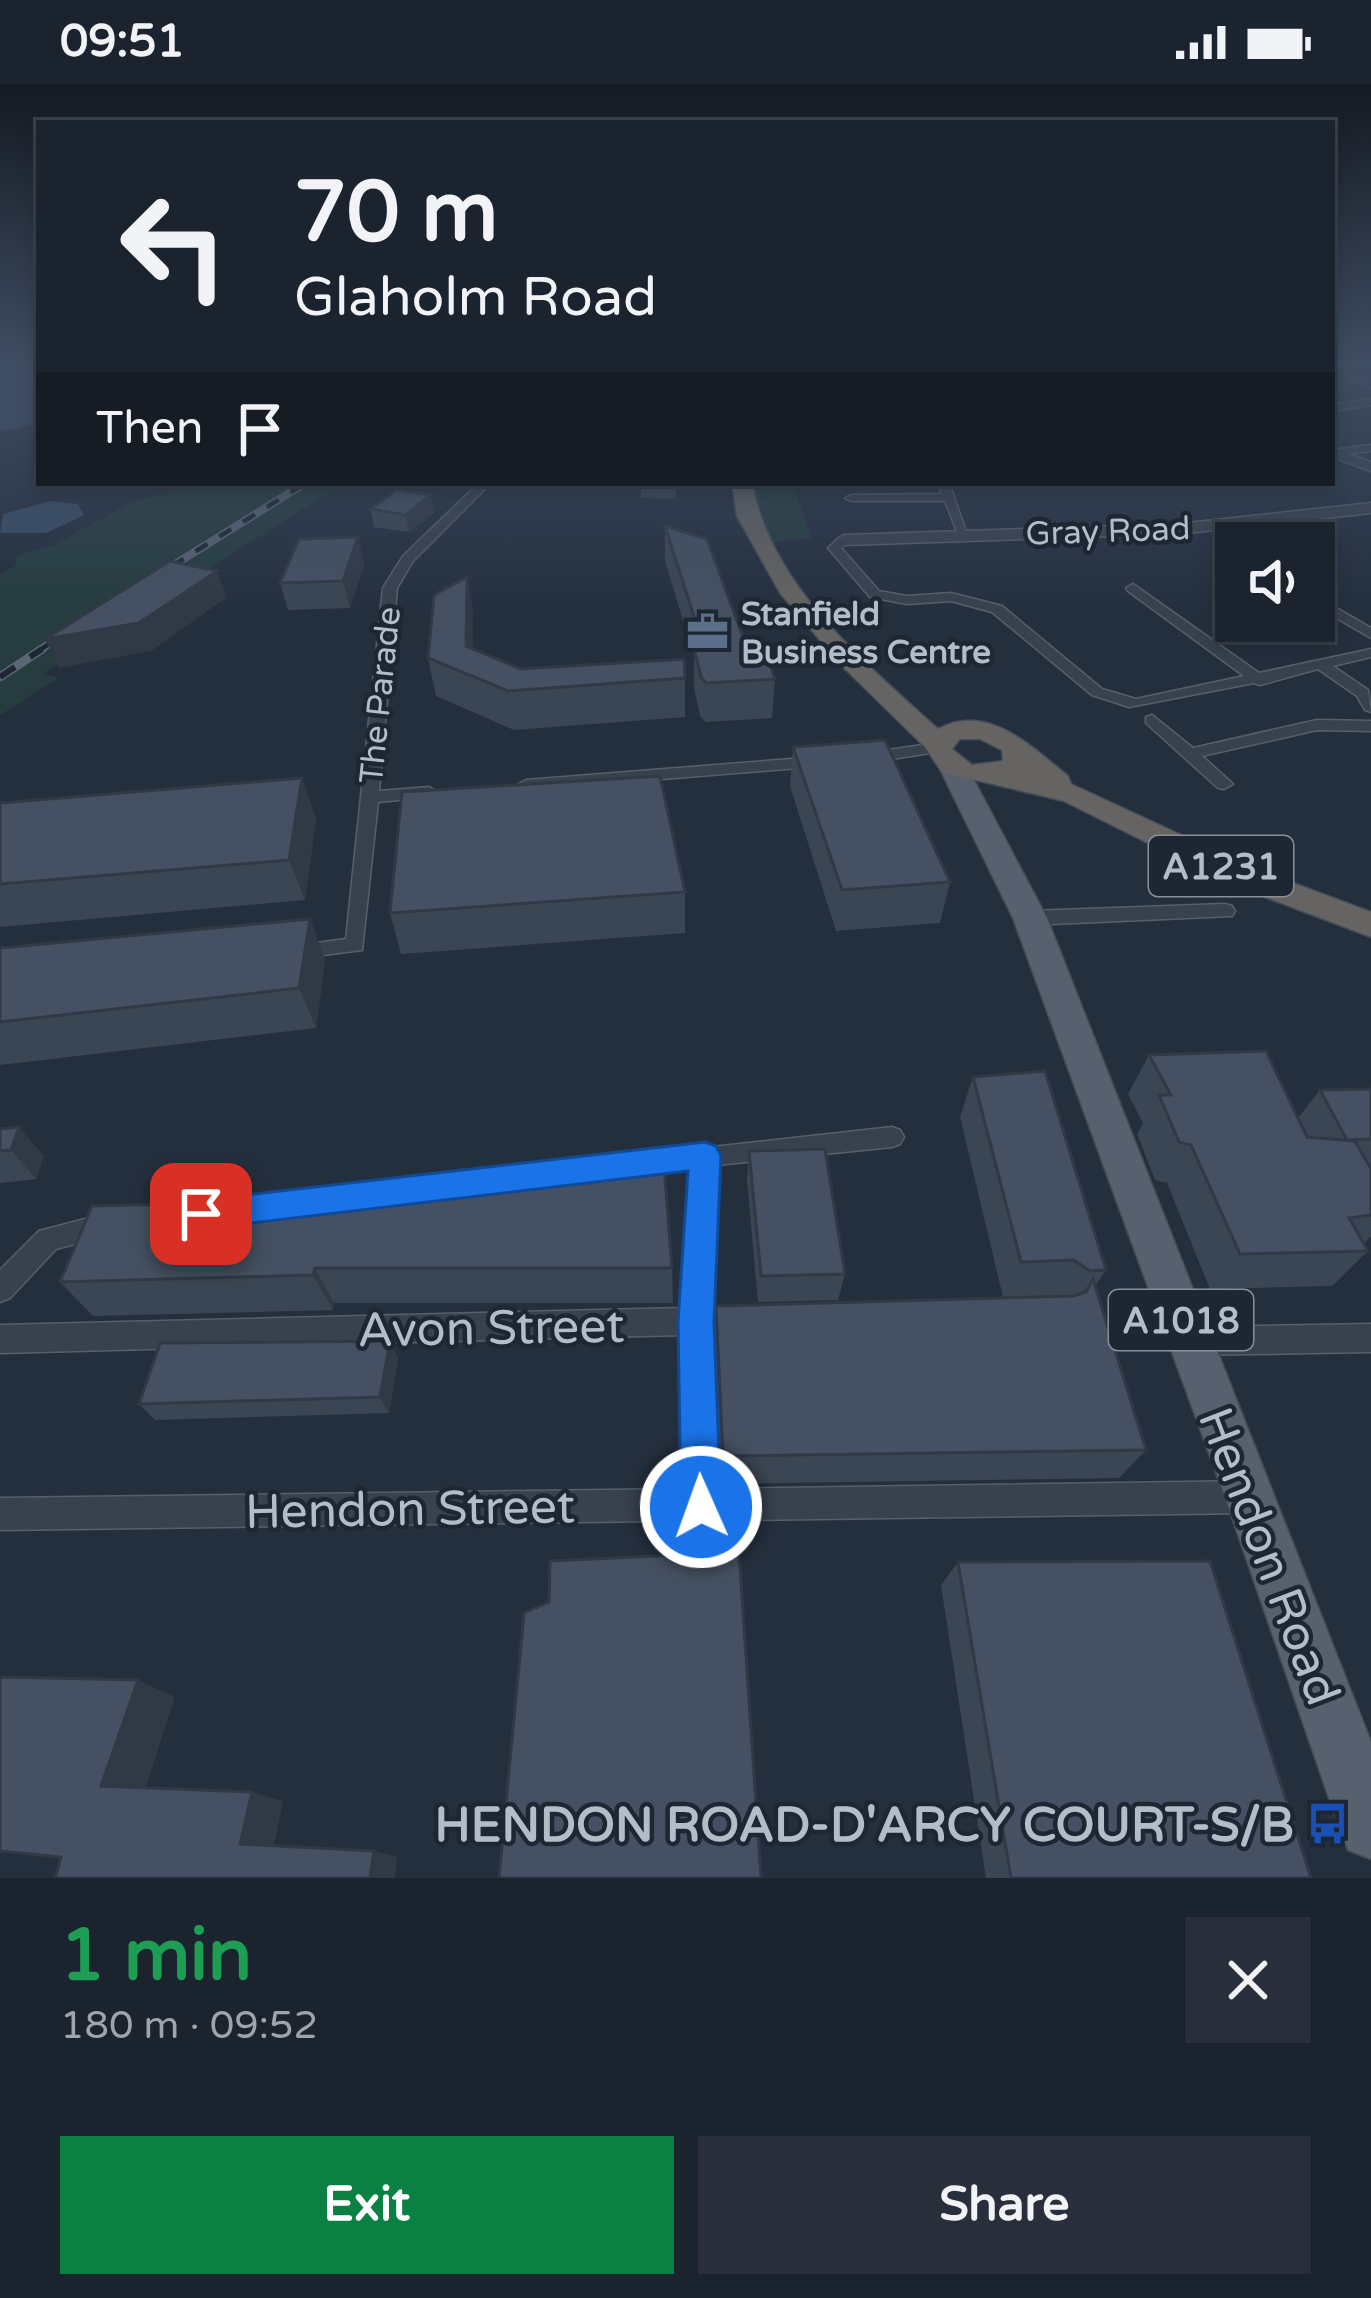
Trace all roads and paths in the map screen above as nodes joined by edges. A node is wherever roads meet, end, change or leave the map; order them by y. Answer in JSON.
{"nodes":[{"id":1,"x":1371,"y":448,"type":"edge"},
{"id":2,"x":1336,"y":456,"type":"edge"},
{"id":3,"x":1371,"y":467,"type":"edge"},
{"id":4,"x":482,"y":486,"type":"edge"},
{"id":5,"x":743,"y":486,"type":"edge"},
{"id":6,"x":946,"y":490,"type":"edge"},
{"id":7,"x":850,"y":498,"type":"dead end"},
{"id":8,"x":1371,"y":508,"type":"edge"},
{"id":9,"x":964,"y":534,"type":"junction"},
{"id":10,"x":844,"y":540,"type":"joint"},
{"id":11,"x":1133,"y":588,"type":"dead end"},
{"id":12,"x":1335,"y":612,"type":"edge"},
{"id":13,"x":1371,"y":634,"type":"edge"},
{"id":14,"x":1371,"y":652,"type":"edge"},
{"id":15,"x":1323,"y":666,"type":"junction"},
{"id":16,"x":1259,"y":680,"type":"junction"},
{"id":17,"x":1371,"y":707,"type":"edge"},
{"id":18,"x":907,"y":715,"type":"junction"},
{"id":19,"x":1152,"y":721,"type":"dead end"},
{"id":20,"x":1371,"y":726,"type":"edge"},
{"id":21,"x":976,"y":728,"type":"junction"},
{"id":22,"x":1015,"y":744,"type":"junction"},
{"id":23,"x":1192,"y":753,"type":"junction"},
{"id":24,"x":944,"y":755,"type":"junction"},
{"id":25,"x":1224,"y":784,"type":"dead end"},
{"id":26,"x":507,"y":786,"type":"edge"},
{"id":27,"x":992,"y":789,"type":"junction"},
{"id":28,"x":438,"y":791,"type":"edge"},
{"id":29,"x":1076,"y":795,"type":"junction"},
{"id":30,"x":369,"y":797,"type":"junction"},
{"id":31,"x":1225,"y":911,"type":"dead end"},
{"id":32,"x":1030,"y":919,"type":"junction"},
{"id":33,"x":1371,"y":925,"type":"edge"},
{"id":34,"x":262,"y":956,"type":"edge"},
{"id":35,"x":892,"y":1137,"type":"dead end"},
{"id":36,"x":705,"y":1156,"type":"junction"},
{"id":37,"x":610,"y":1167,"type":"edge"},
{"id":38,"x":395,"y":1192,"type":"edge"},
{"id":39,"x":276,"y":1206,"type":"edge"},
{"id":40,"x":134,"y":1222,"type":"edge"},
{"id":41,"x":0,"y":1289,"type":"edge"},
{"id":42,"x":779,"y":1319,"type":"edge"},
{"id":43,"x":696,"y":1322,"type":"junction"},
{"id":44,"x":1371,"y":1337,"type":"edge"},
{"id":45,"x":0,"y":1340,"type":"edge"},
{"id":46,"x":1189,"y":1341,"type":"junction"},
{"id":47,"x":1252,"y":1497,"type":"junction"},
{"id":48,"x":701,"y":1507,"type":"junction"},
{"id":49,"x":0,"y":1514,"type":"edge"},
{"id":50,"x":1371,"y":1827,"type":"edge"}],
"edges":[{"from":1,"to":2,"type":"street"},
{"from":2,"to":3,"type":"street"},
{"from":4,"to":30,"type":"street","name":"The Parade"},
{"from":5,"to":18,"type":"highway","number":"A1018"},
{"from":6,"to":7,"type":"street"},
{"from":6,"to":9,"type":"street"},
{"from":8,"to":9,"type":"street","name":"Gray Road"},
{"from":9,"to":10,"type":"street","name":"Gray Road"},
{"from":10,"to":16,"type":"street"},
{"from":11,"to":16,"type":"street"},
{"from":12,"to":13,"type":"street"},
{"from":14,"to":15,"type":"street"},
{"from":15,"to":16,"type":"street"},
{"from":15,"to":17,"type":"street"},
{"from":18,"to":21,"type":"highway"},
{"from":18,"to":24,"type":"highway","number":"A1018"},
{"from":19,"to":23,"type":"street"},
{"from":20,"to":23,"type":"street"},
{"from":21,"to":22,"type":"highway"},
{"from":21,"to":24,"type":"highway"},
{"from":22,"to":27,"type":"highway"},
{"from":22,"to":29,"type":"highway","number":"A1231"},
{"from":23,"to":25,"type":"street"},
{"from":24,"to":26,"type":"street"},
{"from":24,"to":27,"type":"main road","name":"Hendon Road","number":"A1018"},
{"from":24,"to":27,"type":"highway"},
{"from":27,"to":29,"type":"highway","number":"A1231"},
{"from":27,"to":32,"type":"main road","name":"Hendon Road","number":"A1018"},
{"from":28,"to":30,"type":"street"},
{"from":29,"to":33,"type":"highway","number":"A1231"},
{"from":30,"to":34,"type":"street","name":"The Parade"},
{"from":31,"to":32,"type":"street"},
{"from":32,"to":46,"type":"main road","name":"Hendon Road","number":"A1018"},
{"from":35,"to":36,"type":"street"},
{"from":36,"to":37,"type":"street"},
{"from":36,"to":43,"type":"street"},
{"from":38,"to":39,"type":"street"},
{"from":40,"to":41,"type":"street"},
{"from":42,"to":43,"type":"street","name":"Avon Street"},
{"from":43,"to":45,"type":"street","name":"Avon Street"},
{"from":43,"to":48,"type":"street"},
{"from":44,"to":46,"type":"street"},
{"from":46,"to":47,"type":"main road","name":"Hendon Road","number":"A1018"},
{"from":47,"to":48,"type":"street","name":"Hendon Street"},
{"from":47,"to":50,"type":"main road","name":"Hendon Road","number":"A1018"},
{"from":48,"to":49,"type":"street","name":"Hendon Street"}]}
